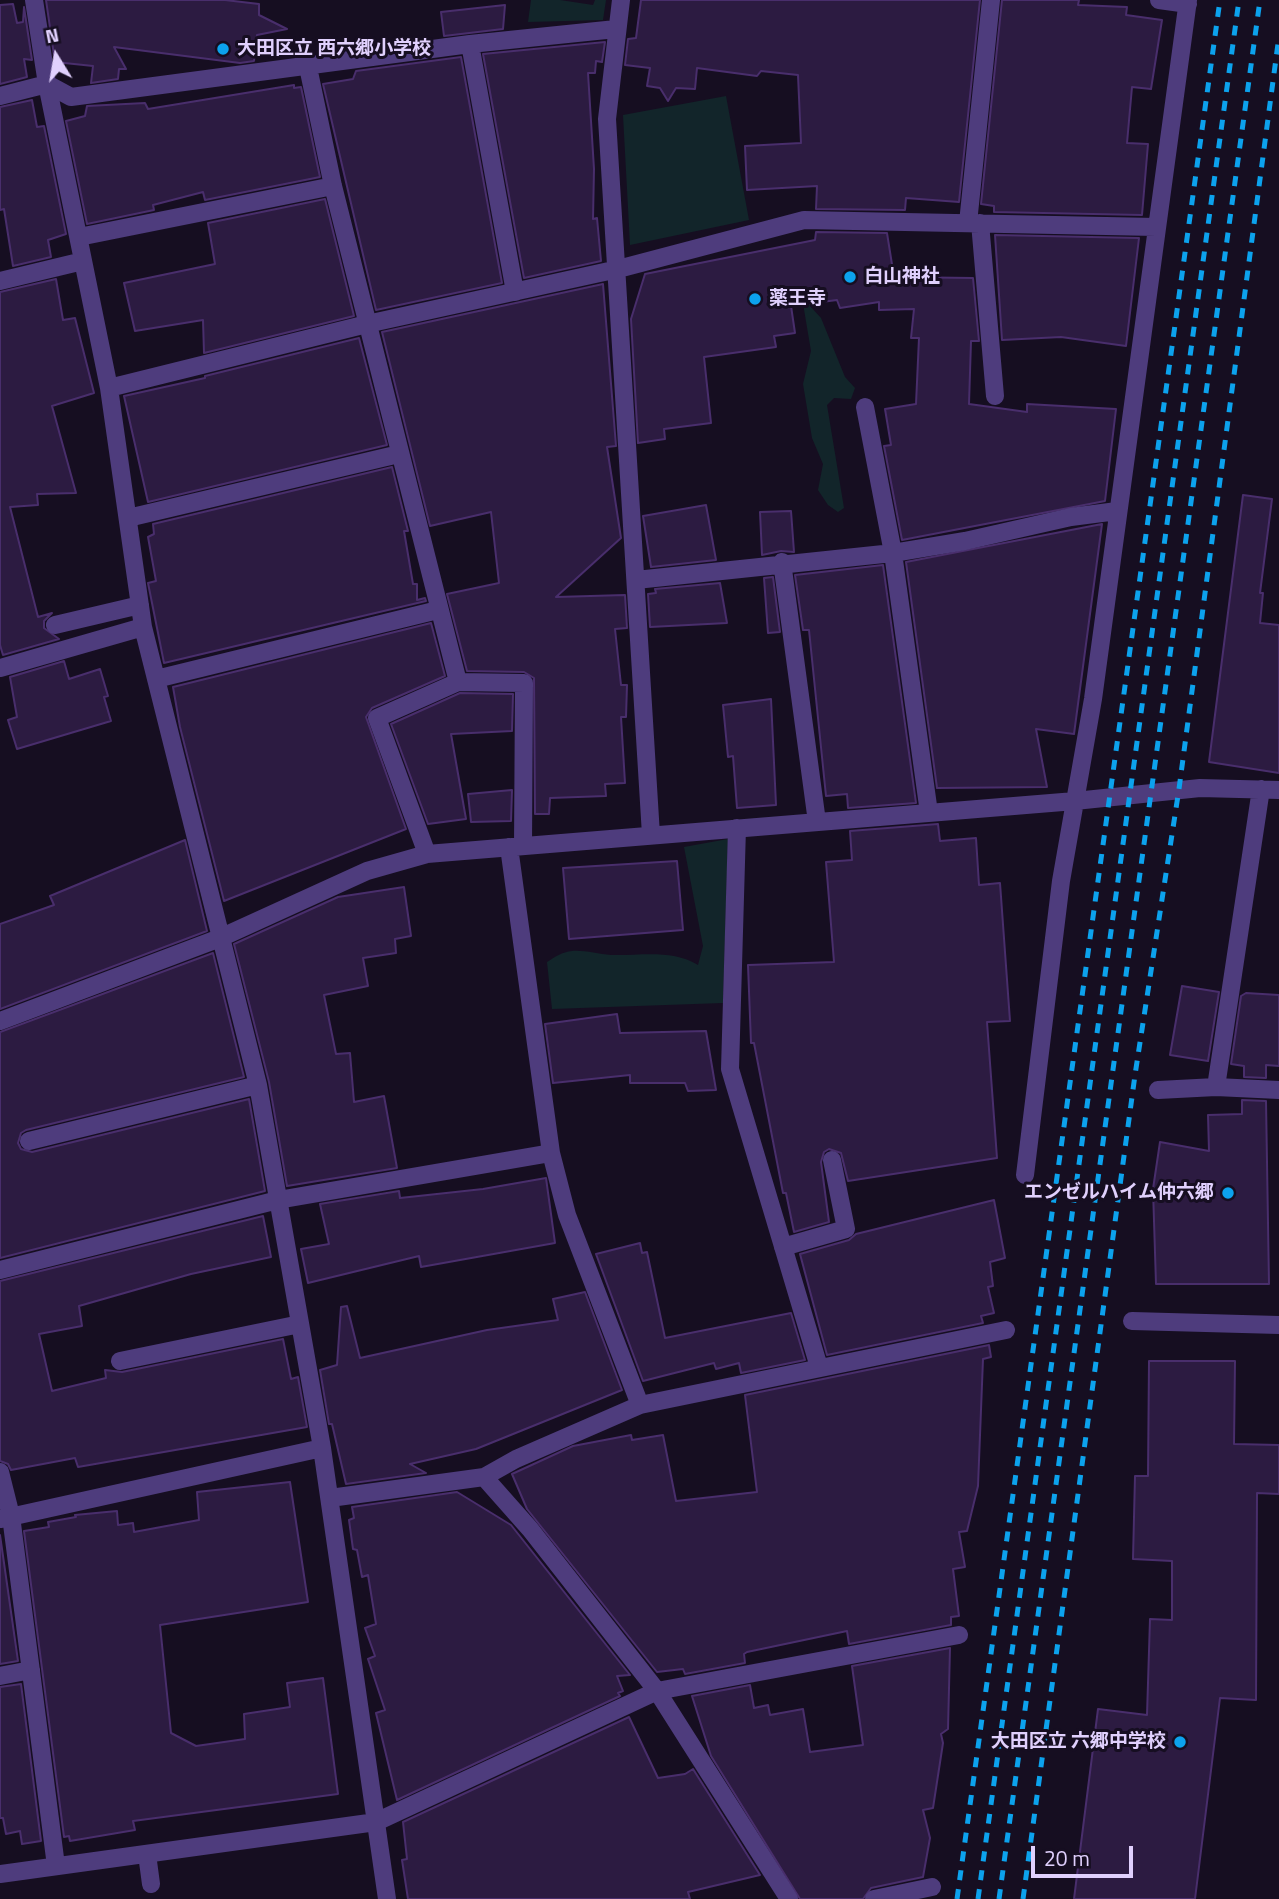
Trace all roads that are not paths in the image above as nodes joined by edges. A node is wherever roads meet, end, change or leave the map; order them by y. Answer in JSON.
{"nodes":[{"id":1,"x":34,"y":0,"type":"edge"},
{"id":2,"x":621,"y":0,"type":"edge"},
{"id":3,"x":991,"y":0,"type":"edge"},
{"id":4,"x":1159,"y":0,"type":"edge"},
{"id":5,"x":1188,"y":2,"type":"edge"},
{"id":6,"x":616,"y":29,"type":"junction"},
{"id":7,"x":470,"y":44,"type":"junction"},
{"id":8,"x":308,"y":67,"type":"junction"},
{"id":9,"x":47,"y":84,"type":"junction"},
{"id":10,"x":0,"y":96,"type":"edge"},
{"id":11,"x":333,"y":186,"type":"junction"},
{"id":12,"x":974,"y":223,"type":"junction"},
{"id":13,"x":1156,"y":227,"type":"junction"},
{"id":14,"x":79,"y":237,"type":"junction"},
{"id":15,"x":83,"y":261,"type":"junction"},
{"id":16,"x":618,"y":269,"type":"junction"},
{"id":17,"x":0,"y":281,"type":"edge"},
{"id":18,"x":515,"y":292,"type":"junction"},
{"id":19,"x":367,"y":324,"type":"junction"},
{"id":20,"x":109,"y":388,"type":"junction"},
{"id":21,"x":995,"y":396,"type":"dead end"},
{"id":22,"x":865,"y":407,"type":"dead end"},
{"id":23,"x":399,"y":454,"type":"junction"},
{"id":24,"x":1117,"y":511,"type":"junction"},
{"id":25,"x":128,"y":518,"type":"junction"},
{"id":26,"x":893,"y":553,"type":"junction"},
{"id":27,"x":782,"y":562,"type":"junction"},
{"id":28,"x":636,"y":580,"type":"junction"},
{"id":29,"x":140,"y":605,"type":"junction"},
{"id":30,"x":438,"y":610,"type":"junction"},
{"id":31,"x":55,"y":625,"type":"dead end"},
{"id":32,"x":143,"y":627,"type":"junction"},
{"id":33,"x":0,"y":668,"type":"edge"},
{"id":34,"x":156,"y":679,"type":"junction"},
{"id":35,"x":458,"y":682,"type":"junction"},
{"id":36,"x":1270,"y":790,"type":"edge"},
{"id":37,"x":1075,"y":801,"type":"junction"},
{"id":38,"x":929,"y":813,"type":"junction"},
{"id":39,"x":817,"y":822,"type":"junction"},
{"id":40,"x":737,"y":828,"type":"junction"},
{"id":41,"x":651,"y":835,"type":"junction"},
{"id":42,"x":516,"y":847,"type":"junction"},
{"id":43,"x":427,"y":854,"type":"junction"},
{"id":44,"x":220,"y":938,"type":"junction"},
{"id":45,"x":0,"y":1021,"type":"edge"},
{"id":46,"x":258,"y":1085,"type":"junction"},
{"id":47,"x":1216,"y":1087,"type":"junction"},
{"id":48,"x":1157,"y":1090,"type":"dead end"},
{"id":49,"x":1279,"y":1090,"type":"edge"},
{"id":50,"x":29,"y":1141,"type":"dead end"},
{"id":51,"x":551,"y":1153,"type":"junction"},
{"id":52,"x":832,"y":1160,"type":"dead end"},
{"id":53,"x":1025,"y":1175,"type":"dead end"},
{"id":54,"x":278,"y":1200,"type":"junction"},
{"id":55,"x":783,"y":1247,"type":"junction"},
{"id":56,"x":0,"y":1270,"type":"edge"},
{"id":57,"x":1132,"y":1321,"type":"dead end"},
{"id":58,"x":300,"y":1324,"type":"junction"},
{"id":59,"x":1279,"y":1325,"type":"edge"},
{"id":60,"x":1006,"y":1330,"type":"dead end"},
{"id":61,"x":120,"y":1360,"type":"dead end"},
{"id":62,"x":819,"y":1367,"type":"junction"},
{"id":63,"x":640,"y":1405,"type":"junction"},
{"id":64,"x":322,"y":1448,"type":"junction"},
{"id":65,"x":0,"y":1472,"type":"edge"},
{"id":66,"x":484,"y":1477,"type":"junction"},
{"id":67,"x":330,"y":1498,"type":"junction"},
{"id":68,"x":6,"y":1518,"type":"edge"},
{"id":69,"x":959,"y":1635,"type":"dead end"},
{"id":70,"x":31,"y":1670,"type":"junction"},
{"id":71,"x":0,"y":1676,"type":"edge"},
{"id":72,"x":657,"y":1690,"type":"junction"},
{"id":73,"x":376,"y":1822,"type":"junction"},
{"id":74,"x":147,"y":1854,"type":"junction"},
{"id":75,"x":56,"y":1866,"type":"junction"},
{"id":76,"x":0,"y":1874,"type":"edge"},
{"id":77,"x":151,"y":1884,"type":"dead end"},
{"id":78,"x":932,"y":1886,"type":"dead end"},
{"id":79,"x":387,"y":1899,"type":"edge"},
{"id":80,"x":789,"y":1899,"type":"edge"},
{"id":81,"x":874,"y":1899,"type":"edge"}],
"edges":[{"from":1,"to":9,"type":"street"},
{"from":2,"to":6,"type":"street"},
{"from":3,"to":12,"type":"street"},
{"from":4,"to":5,"type":"street"},
{"from":5,"to":13,"type":"street"},
{"from":6,"to":7,"type":"street"},
{"from":6,"to":16,"type":"street"},
{"from":7,"to":8,"type":"street"},
{"from":7,"to":18,"type":"street"},
{"from":8,"to":9,"type":"street"},
{"from":8,"to":11,"type":"street"},
{"from":9,"to":10,"type":"street"},
{"from":9,"to":14,"type":"street"},
{"from":11,"to":14,"type":"street"},
{"from":11,"to":19,"type":"street"},
{"from":12,"to":13,"type":"street"},
{"from":12,"to":16,"type":"street"},
{"from":12,"to":21,"type":"street"},
{"from":13,"to":24,"type":"street"},
{"from":14,"to":15,"type":"street"},
{"from":15,"to":17,"type":"street"},
{"from":15,"to":20,"type":"street"},
{"from":16,"to":18,"type":"street"},
{"from":16,"to":28,"type":"street"},
{"from":18,"to":19,"type":"street"},
{"from":19,"to":20,"type":"street"},
{"from":19,"to":23,"type":"street"},
{"from":20,"to":25,"type":"street"},
{"from":22,"to":26,"type":"street"},
{"from":23,"to":25,"type":"street"},
{"from":23,"to":30,"type":"street"},
{"from":24,"to":26,"type":"street"},
{"from":24,"to":37,"type":"street"},
{"from":25,"to":29,"type":"street"},
{"from":26,"to":27,"type":"street"},
{"from":26,"to":38,"type":"street"},
{"from":27,"to":28,"type":"street"},
{"from":27,"to":39,"type":"street"},
{"from":28,"to":41,"type":"street"},
{"from":29,"to":31,"type":"street"},
{"from":29,"to":32,"type":"street"},
{"from":30,"to":34,"type":"street"},
{"from":30,"to":35,"type":"street"},
{"from":32,"to":33,"type":"street"},
{"from":32,"to":34,"type":"street"},
{"from":34,"to":44,"type":"street"},
{"from":35,"to":42,"type":"street"},
{"from":35,"to":43,"type":"street"},
{"from":36,"to":37,"type":"street"},
{"from":36,"to":47,"type":"street"},
{"from":37,"to":38,"type":"street"},
{"from":37,"to":53,"type":"street"},
{"from":38,"to":39,"type":"street"},
{"from":39,"to":40,"type":"street"},
{"from":40,"to":41,"type":"street"},
{"from":40,"to":55,"type":"street"},
{"from":41,"to":42,"type":"street"},
{"from":42,"to":43,"type":"street"},
{"from":42,"to":51,"type":"street"},
{"from":43,"to":44,"type":"street"},
{"from":44,"to":45,"type":"street"},
{"from":44,"to":46,"type":"street"},
{"from":46,"to":50,"type":"street"},
{"from":46,"to":54,"type":"street"},
{"from":47,"to":48,"type":"street"},
{"from":47,"to":49,"type":"street"},
{"from":51,"to":54,"type":"street"},
{"from":51,"to":63,"type":"street"},
{"from":52,"to":55,"type":"street"},
{"from":54,"to":56,"type":"street"},
{"from":54,"to":58,"type":"street"},
{"from":55,"to":62,"type":"street"},
{"from":57,"to":59,"type":"street"},
{"from":58,"to":61,"type":"street"},
{"from":58,"to":64,"type":"street"},
{"from":60,"to":62,"type":"street"},
{"from":62,"to":63,"type":"street"},
{"from":63,"to":66,"type":"street"},
{"from":64,"to":67,"type":"street"},
{"from":64,"to":68,"type":"street"},
{"from":65,"to":68,"type":"street"},
{"from":66,"to":67,"type":"street"},
{"from":66,"to":72,"type":"street"},
{"from":67,"to":73,"type":"street"},
{"from":68,"to":70,"type":"street"},
{"from":69,"to":72,"type":"street"},
{"from":70,"to":71,"type":"street"},
{"from":70,"to":75,"type":"street"},
{"from":72,"to":73,"type":"street"},
{"from":72,"to":80,"type":"street"},
{"from":73,"to":74,"type":"street"},
{"from":73,"to":79,"type":"street"},
{"from":74,"to":75,"type":"street"},
{"from":74,"to":77,"type":"street"},
{"from":75,"to":76,"type":"street"},
{"from":78,"to":81,"type":"street"}]}
